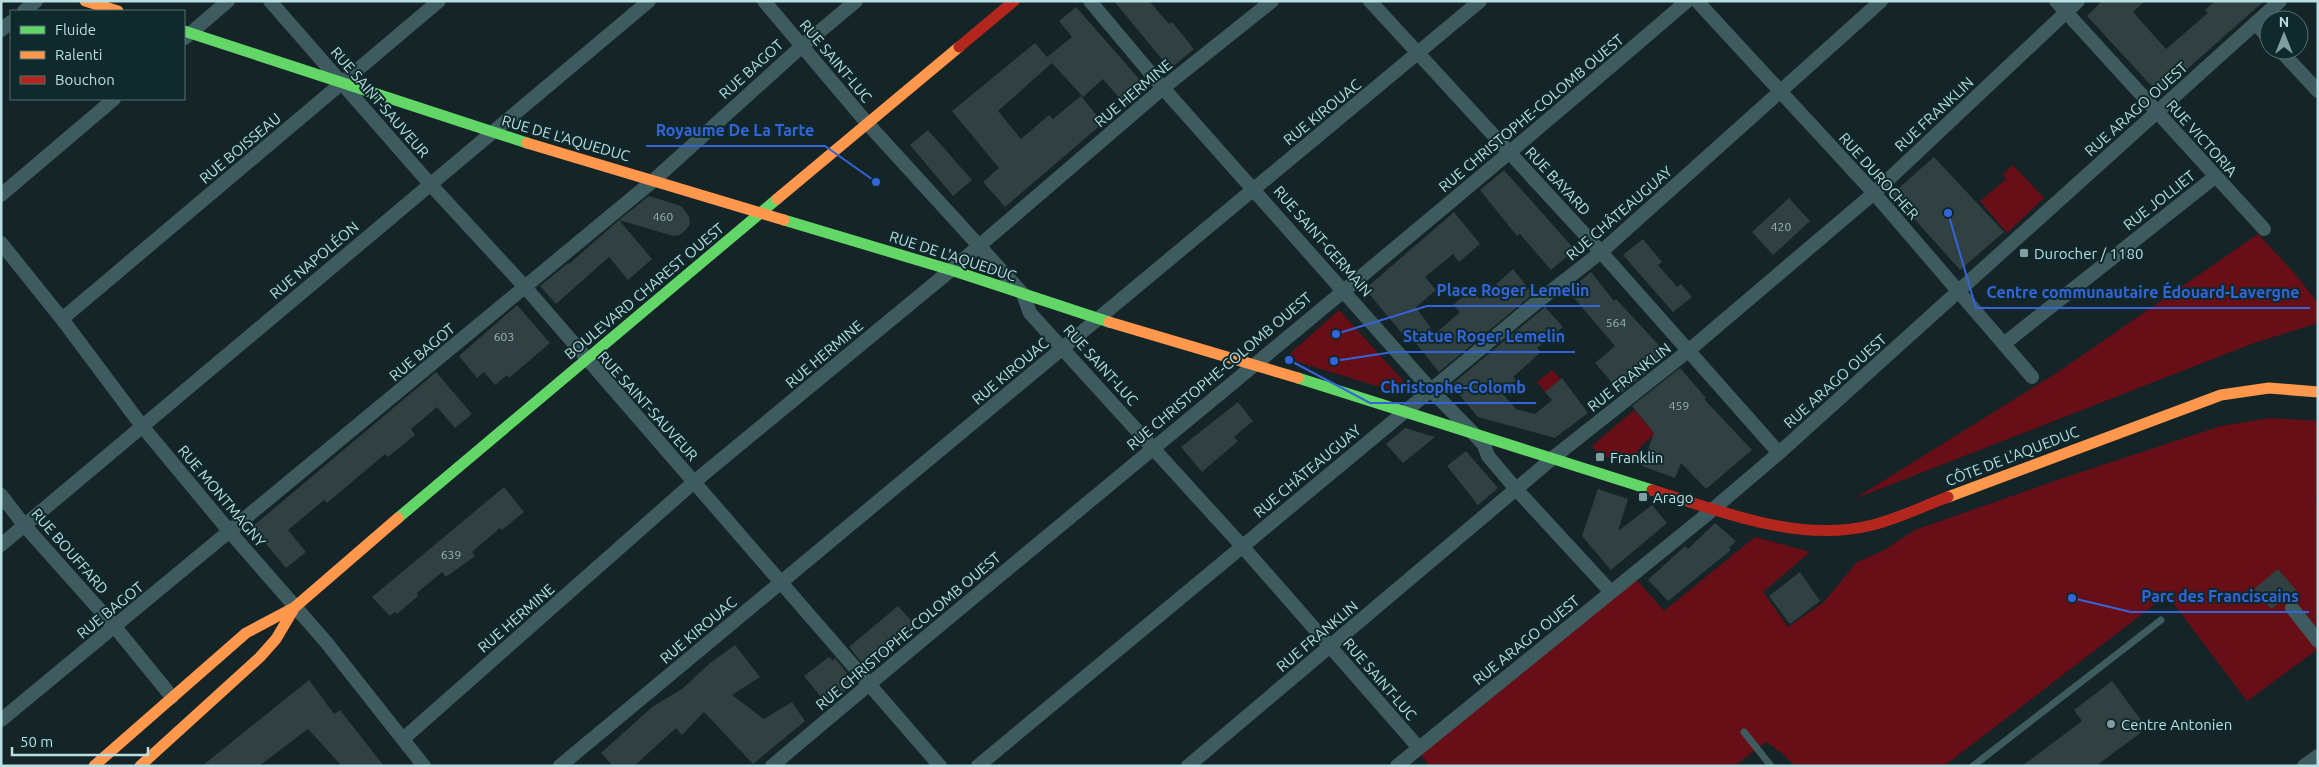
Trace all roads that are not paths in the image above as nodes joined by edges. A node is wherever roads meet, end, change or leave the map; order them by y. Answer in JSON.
{"nodes":[{"id":1,"x":36,"y":1,"type":"edge"},
{"id":2,"x":85,"y":1,"type":"edge"},
{"id":3,"x":228,"y":1,"type":"edge"},
{"id":4,"x":270,"y":1,"type":"edge"},
{"id":5,"x":439,"y":1,"type":"edge"},
{"id":6,"x":648,"y":1,"type":"edge"},
{"id":7,"x":764,"y":1,"type":"edge"},
{"id":8,"x":856,"y":1,"type":"edge"},
{"id":9,"x":1014,"y":1,"type":"edge"},
{"id":10,"x":1090,"y":1,"type":"edge"},
{"id":11,"x":1272,"y":1,"type":"edge"},
{"id":12,"x":1370,"y":1,"type":"edge"},
{"id":13,"x":1480,"y":1,"type":"edge"},
{"id":14,"x":1687,"y":1,"type":"edge"},
{"id":15,"x":1697,"y":1,"type":"edge"},
{"id":16,"x":1882,"y":1,"type":"edge"},
{"id":17,"x":2078,"y":1,"type":"edge"},
{"id":18,"x":2280,"y":1,"type":"edge"},
{"id":19,"x":2061,"y":6,"type":"edge"},
{"id":20,"x":25,"y":10,"type":"edge"},
{"id":21,"x":115,"y":10,"type":"edge"},
{"id":22,"x":2255,"y":23,"type":"junction"},
{"id":23,"x":2259,"y":27,"type":"edge"},
{"id":24,"x":186,"y":34,"type":"edge"},
{"id":25,"x":802,"y":46,"type":"junction"},
{"id":26,"x":1419,"y":54,"type":"junction"},
{"id":27,"x":2289,"y":60,"type":"edge"},
{"id":28,"x":342,"y":83,"type":"junction"},
{"id":29,"x":1163,"y":88,"type":"junction"},
{"id":30,"x":2318,"y":91,"type":"edge"},
{"id":31,"x":1781,"y":92,"type":"junction"},
{"id":32,"x":113,"y":100,"type":"edge"},
{"id":33,"x":2157,"y":112,"type":"junction"},
{"id":34,"x":867,"y":123,"type":"junction"},
{"id":35,"x":492,"y":133,"type":"junction"},
{"id":36,"x":1510,"y":154,"type":"junction"},
{"id":37,"x":2216,"y":176,"type":"junction"},
{"id":38,"x":654,"y":180,"type":"junction"},
{"id":39,"x":430,"y":184,"type":"junction"},
{"id":40,"x":1254,"y":188,"type":"junction"},
{"id":41,"x":1874,"y":193,"type":"junction"},
{"id":42,"x":1,"y":195,"type":"edge"},
{"id":43,"x":761,"y":212,"type":"junction"},
{"id":44,"x":2264,"y":230,"type":"dead end"},
{"id":45,"x":1,"y":243,"type":"edge"},
{"id":46,"x":978,"y":246,"type":"junction"},
{"id":47,"x":1602,"y":252,"type":"junction"},
{"id":48,"x":951,"y":270,"type":"junction"},
{"id":49,"x":525,"y":287,"type":"junction"},
{"id":50,"x":1344,"y":289,"type":"junction"},
{"id":51,"x":1960,"y":290,"type":"junction"},
{"id":52,"x":1023,"y":294,"type":"junction"},
{"id":53,"x":62,"y":319,"type":"junction"},
{"id":54,"x":1098,"y":319,"type":"junction"},
{"id":55,"x":2005,"y":342,"type":"junction"},
{"id":56,"x":1064,"y":348,"type":"junction"},
{"id":57,"x":1688,"y":351,"type":"junction"},
{"id":58,"x":586,"y":360,"type":"junction"},
{"id":59,"x":1254,"y":364,"type":"junction"},
{"id":60,"x":2032,"y":377,"type":"dead end"},
{"id":61,"x":1431,"y":390,"type":"junction"},
{"id":62,"x":2318,"y":392,"type":"edge"},
{"id":63,"x":1405,"y":412,"type":"junction"},
{"id":64,"x":142,"y":426,"type":"junction"},
{"id":65,"x":1476,"y":435,"type":"junction"},
{"id":66,"x":1152,"y":448,"type":"junction"},
{"id":67,"x":1779,"y":453,"type":"junction"},
{"id":68,"x":1554,"y":457,"type":"junction"},
{"id":69,"x":694,"y":482,"type":"junction"},
{"id":70,"x":1516,"y":490,"type":"junction"},
{"id":71,"x":1,"y":495,"type":"edge"},
{"id":72,"x":1714,"y":509,"type":"junction"},
{"id":73,"x":24,"y":526,"type":"junction"},
{"id":74,"x":230,"y":532,"type":"junction"},
{"id":75,"x":1,"y":545,"type":"edge"},
{"id":76,"x":1242,"y":546,"type":"junction"},
{"id":77,"x":780,"y":583,"type":"junction"},
{"id":78,"x":1611,"y":592,"type":"junction"},
{"id":79,"x":295,"y":606,"type":"junction"},
{"id":80,"x":2292,"y":608,"type":"dead end"},
{"id":81,"x":2161,"y":620,"type":"dead end"},
{"id":82,"x":115,"y":627,"type":"junction"},
{"id":83,"x":2318,"y":641,"type":"edge"},
{"id":84,"x":1330,"y":647,"type":"junction"},
{"id":85,"x":869,"y":684,"type":"junction"},
{"id":86,"x":172,"y":697,"type":"junction"},
{"id":87,"x":1,"y":720,"type":"edge"},
{"id":88,"x":1744,"y":732,"type":"dead end"},
{"id":89,"x":403,"y":739,"type":"junction"},
{"id":90,"x":1419,"y":748,"type":"junction"},
{"id":91,"x":2318,"y":756,"type":"edge"},
{"id":92,"x":94,"y":766,"type":"edge"},
{"id":93,"x":140,"y":766,"type":"edge"},
{"id":94,"x":424,"y":766,"type":"edge"},
{"id":95,"x":560,"y":766,"type":"edge"},
{"id":96,"x":772,"y":766,"type":"edge"},
{"id":97,"x":940,"y":766,"type":"edge"},
{"id":98,"x":978,"y":766,"type":"edge"},
{"id":99,"x":1188,"y":766,"type":"edge"},
{"id":100,"x":1397,"y":766,"type":"edge"},
{"id":101,"x":1771,"y":766,"type":"edge"},
{"id":102,"x":1973,"y":766,"type":"edge"},
{"id":103,"x":2304,"y":766,"type":"edge"}],
"edges":[{"from":1,"to":20,"type":"street"},
{"from":2,"to":21,"type":"street"},
{"from":3,"to":24,"type":"street"},
{"from":4,"to":28,"type":"street","name":"RUE SAINT-SAUVEUR"},
{"from":5,"to":28,"type":"street","name":"RUE BOISSEAU"},
{"from":6,"to":35,"type":"street","name":"RUE NAPOLÉON"},
{"from":7,"to":25,"type":"street","name":"RUE SAINT-LUC"},
{"from":8,"to":25,"type":"street","name":"RUE BAGOT"},
{"from":9,"to":34,"type":"street","name":"BOULEVARD CHAREST OUEST"},
{"from":10,"to":29,"type":"street","name":"RUE SAINT-GERMAIN"},
{"from":11,"to":29,"type":"street","name":"RUE HERMINE"},
{"from":12,"to":26,"type":"street","name":"RUE BAYARD"},
{"from":13,"to":26,"type":"street","name":"RUE KIROUAC"},
{"from":14,"to":36,"type":"street","name":"RUE CHRISTOPHE-COLOMB OUEST"},
{"from":15,"to":31,"type":"street","name":"RUE DUROCHER"},
{"from":16,"to":31,"type":"street","name":"RUE CHÂTEAUGUAY"},
{"from":17,"to":19,"type":"street","name":"RUE FRANKLIN"},
{"from":18,"to":22,"type":"street","name":"RUE ARAGO OUEST"},
{"from":19,"to":33,"type":"street","name":"RUE VICTORIA"},
{"from":19,"to":41,"type":"street","name":"RUE FRANKLIN"},
{"from":22,"to":23,"type":"street"},
{"from":22,"to":33,"type":"street","name":"RUE ARAGO OUEST"},
{"from":24,"to":28,"type":"street","name":"RUE DE L'AQUEDUC"},
{"from":25,"to":34,"type":"street","name":"RUE SAINT-LUC"},
{"from":25,"to":38,"type":"street","name":"RUE BAGOT"},
{"from":26,"to":36,"type":"street","name":"RUE BAYARD"},
{"from":26,"to":40,"type":"street","name":"RUE KIROUAC"},
{"from":27,"to":30,"type":"street"},
{"from":28,"to":35,"type":"street","name":"RUE DE L'AQUEDUC"},
{"from":28,"to":39,"type":"street","name":"RUE SAINT-SAUVEUR"},
{"from":28,"to":53,"type":"street","name":"RUE BOISSEAU"},
{"from":29,"to":40,"type":"street","name":"RUE SAINT-GERMAIN"},
{"from":29,"to":46,"type":"street","name":"RUE HERMINE"},
{"from":31,"to":41,"type":"street","name":"RUE DUROCHER"},
{"from":31,"to":47,"type":"street","name":"RUE CHÂTEAUGUAY"},
{"from":32,"to":42,"type":"street"},
{"from":33,"to":37,"type":"street","name":"RUE VICTORIA"},
{"from":33,"to":51,"type":"street","name":"RUE ARAGO OUEST"},
{"from":34,"to":43,"type":"street","name":"BOULEVARD CHAREST OUEST"},
{"from":34,"to":46,"type":"street","name":"RUE SAINT-LUC"},
{"from":35,"to":38,"type":"street","name":"RUE DE L'AQUEDUC"},
{"from":35,"to":39,"type":"street","name":"RUE NAPOLÉON"},
{"from":36,"to":47,"type":"street","name":"RUE BAYARD"},
{"from":36,"to":50,"type":"street","name":"RUE CHRISTOPHE-COLOMB OUEST"},
{"from":37,"to":44,"type":"street","name":"RUE VICTORIA"},
{"from":37,"to":55,"type":"street","name":"RUE JOLLIET"},
{"from":38,"to":43,"type":"street","name":"RUE DE L'AQUEDUC"},
{"from":38,"to":49,"type":"street","name":"RUE BAGOT"},
{"from":39,"to":49,"type":"street","name":"RUE SAINT-SAUVEUR"},
{"from":39,"to":64,"type":"street","name":"RUE NAPOLÉON"},
{"from":40,"to":50,"type":"street","name":"RUE SAINT-GERMAIN"},
{"from":40,"to":54,"type":"street","name":"RUE KIROUAC"},
{"from":41,"to":51,"type":"street","name":"RUE DUROCHER"},
{"from":41,"to":57,"type":"street","name":"RUE FRANKLIN"},
{"from":43,"to":48,"type":"street","name":"RUE DE L'AQUEDUC"},
{"from":43,"to":58,"type":"street","name":"BOULEVARD CHAREST OUEST"},
{"from":45,"to":53,"type":"street","name":"RUE MONTMAGNY"},
{"from":46,"to":48,"type":"street","name":"RUE HERMINE"},
{"from":46,"to":52,"type":"street","name":"RUE SAINT-LUC"},
{"from":47,"to":57,"type":"street","name":"RUE BAYARD"},
{"from":47,"to":61,"type":"street","name":"RUE CHÂTEAUGUAY"},
{"from":48,"to":52,"type":"street","name":"RUE DE L'AQUEDUC"},
{"from":48,"to":69,"type":"street","name":"RUE HERMINE"},
{"from":49,"to":58,"type":"street","name":"RUE SAINT-SAUVEUR"},
{"from":49,"to":74,"type":"street","name":"RUE BAGOT"},
{"from":50,"to":59,"type":"street","name":"RUE CHRISTOPHE-COLOMB OUEST"},
{"from":50,"to":61,"type":"street","name":"RUE SAINT-GERMAIN"},
{"from":51,"to":55,"type":"street","name":"RUE DUROCHER"},
{"from":51,"to":67,"type":"street","name":"RUE ARAGO OUEST"},
{"from":52,"to":54,"type":"street","name":"RUE DE L'AQUEDUC"},
{"from":52,"to":56,"type":"street","name":"RUE SAINT-LUC"},
{"from":53,"to":64,"type":"street","name":"RUE MONTMAGNY"},
{"from":54,"to":56,"type":"street","name":"RUE KIROUAC"},
{"from":54,"to":59,"type":"street","name":"RUE DE L'AQUEDUC"},
{"from":55,"to":60,"type":"street","name":"RUE DUROCHER"},
{"from":56,"to":66,"type":"street","name":"RUE SAINT-LUC"},
{"from":56,"to":77,"type":"street","name":"RUE KIROUAC"},
{"from":57,"to":67,"type":"street","name":"RUE BAYARD"},
{"from":57,"to":68,"type":"street","name":"RUE FRANKLIN"},
{"from":58,"to":69,"type":"street","name":"RUE SAINT-SAUVEUR"},
{"from":58,"to":79,"type":"street","name":"BOULEVARD CHAREST OUEST"},
{"from":59,"to":63,"type":"street","name":"RUE DE L'AQUEDUC"},
{"from":59,"to":66,"type":"street","name":"RUE CHRISTOPHE-COLOMB OUEST"},
{"from":61,"to":63,"type":"street","name":"RUE CHÂTEAUGUAY"},
{"from":61,"to":65,"type":"street","name":"RUE SAINT-GERMAIN"},
{"from":62,"to":72,"type":"street","name":"CÔTE DE L'AQUEDUC"},
{"from":63,"to":65,"type":"street","name":"RUE DE L'AQUEDUC"},
{"from":63,"to":76,"type":"street","name":"RUE CHÂTEAUGUAY"},
{"from":64,"to":73,"type":"street","name":"RUE NAPOLÉON"},
{"from":64,"to":74,"type":"street","name":"RUE MONTMAGNY"},
{"from":65,"to":68,"type":"street","name":"RUE DE L'AQUEDUC"},
{"from":65,"to":70,"type":"street","name":"RUE SAINT-GERMAIN"},
{"from":66,"to":76,"type":"street","name":"RUE SAINT-LUC"},
{"from":66,"to":85,"type":"street","name":"RUE CHRISTOPHE-COLOMB OUEST"},
{"from":67,"to":72,"type":"street","name":"RUE ARAGO OUEST"},
{"from":68,"to":70,"type":"street","name":"RUE FRANKLIN"},
{"from":68,"to":72,"type":"street","name":"RUE DE L'AQUEDUC"},
{"from":69,"to":77,"type":"street","name":"RUE SAINT-SAUVEUR"},
{"from":69,"to":89,"type":"street","name":"RUE HERMINE"},
{"from":70,"to":78,"type":"street","name":"RUE SAINT-GERMAIN"},
{"from":70,"to":84,"type":"street","name":"RUE FRANKLIN"},
{"from":71,"to":73,"type":"street","name":"RUE BOUFFARD"},
{"from":72,"to":78,"type":"street","name":"RUE ARAGO OUEST"},
{"from":73,"to":75,"type":"street","name":"RUE NAPOLÉON"},
{"from":73,"to":82,"type":"street","name":"RUE BOUFFARD"},
{"from":74,"to":79,"type":"street","name":"RUE MONTMAGNY"},
{"from":74,"to":82,"type":"street","name":"RUE BAGOT"},
{"from":76,"to":84,"type":"street","name":"RUE SAINT-LUC"},
{"from":76,"to":98,"type":"street","name":"RUE CHÂTEAUGUAY"},
{"from":77,"to":85,"type":"street","name":"RUE SAINT-SAUVEUR"},
{"from":77,"to":95,"type":"street","name":"RUE KIROUAC"},
{"from":78,"to":90,"type":"street","name":"RUE ARAGO OUEST"},
{"from":79,"to":86,"type":"street","name":"BOULEVARD CHAREST OUEST"},
{"from":79,"to":89,"type":"street","name":"RUE MONTMAGNY"},
{"from":79,"to":93,"type":"street","name":"BOULEVARD CHAREST OUEST"},
{"from":80,"to":83,"type":"street"},
{"from":81,"to":102,"type":"lane"},
{"from":82,"to":86,"type":"street","name":"RUE BOUFFARD"},
{"from":82,"to":87,"type":"street","name":"RUE BAGOT"},
{"from":84,"to":90,"type":"street","name":"RUE SAINT-LUC"},
{"from":84,"to":99,"type":"street","name":"RUE FRANKLIN"},
{"from":85,"to":96,"type":"street","name":"RUE CHRISTOPHE-COLOMB OUEST"},
{"from":85,"to":97,"type":"street","name":"RUE SAINT-SAUVEUR"},
{"from":86,"to":92,"type":"street","name":"BOULEVARD CHAREST OUEST"},
{"from":88,"to":101,"type":"lane"},
{"from":89,"to":94,"type":"street","name":"RUE MONTMAGNY"},
{"from":90,"to":100,"type":"street","name":"RUE ARAGO OUEST"},
{"from":91,"to":103,"type":"street"}]}
